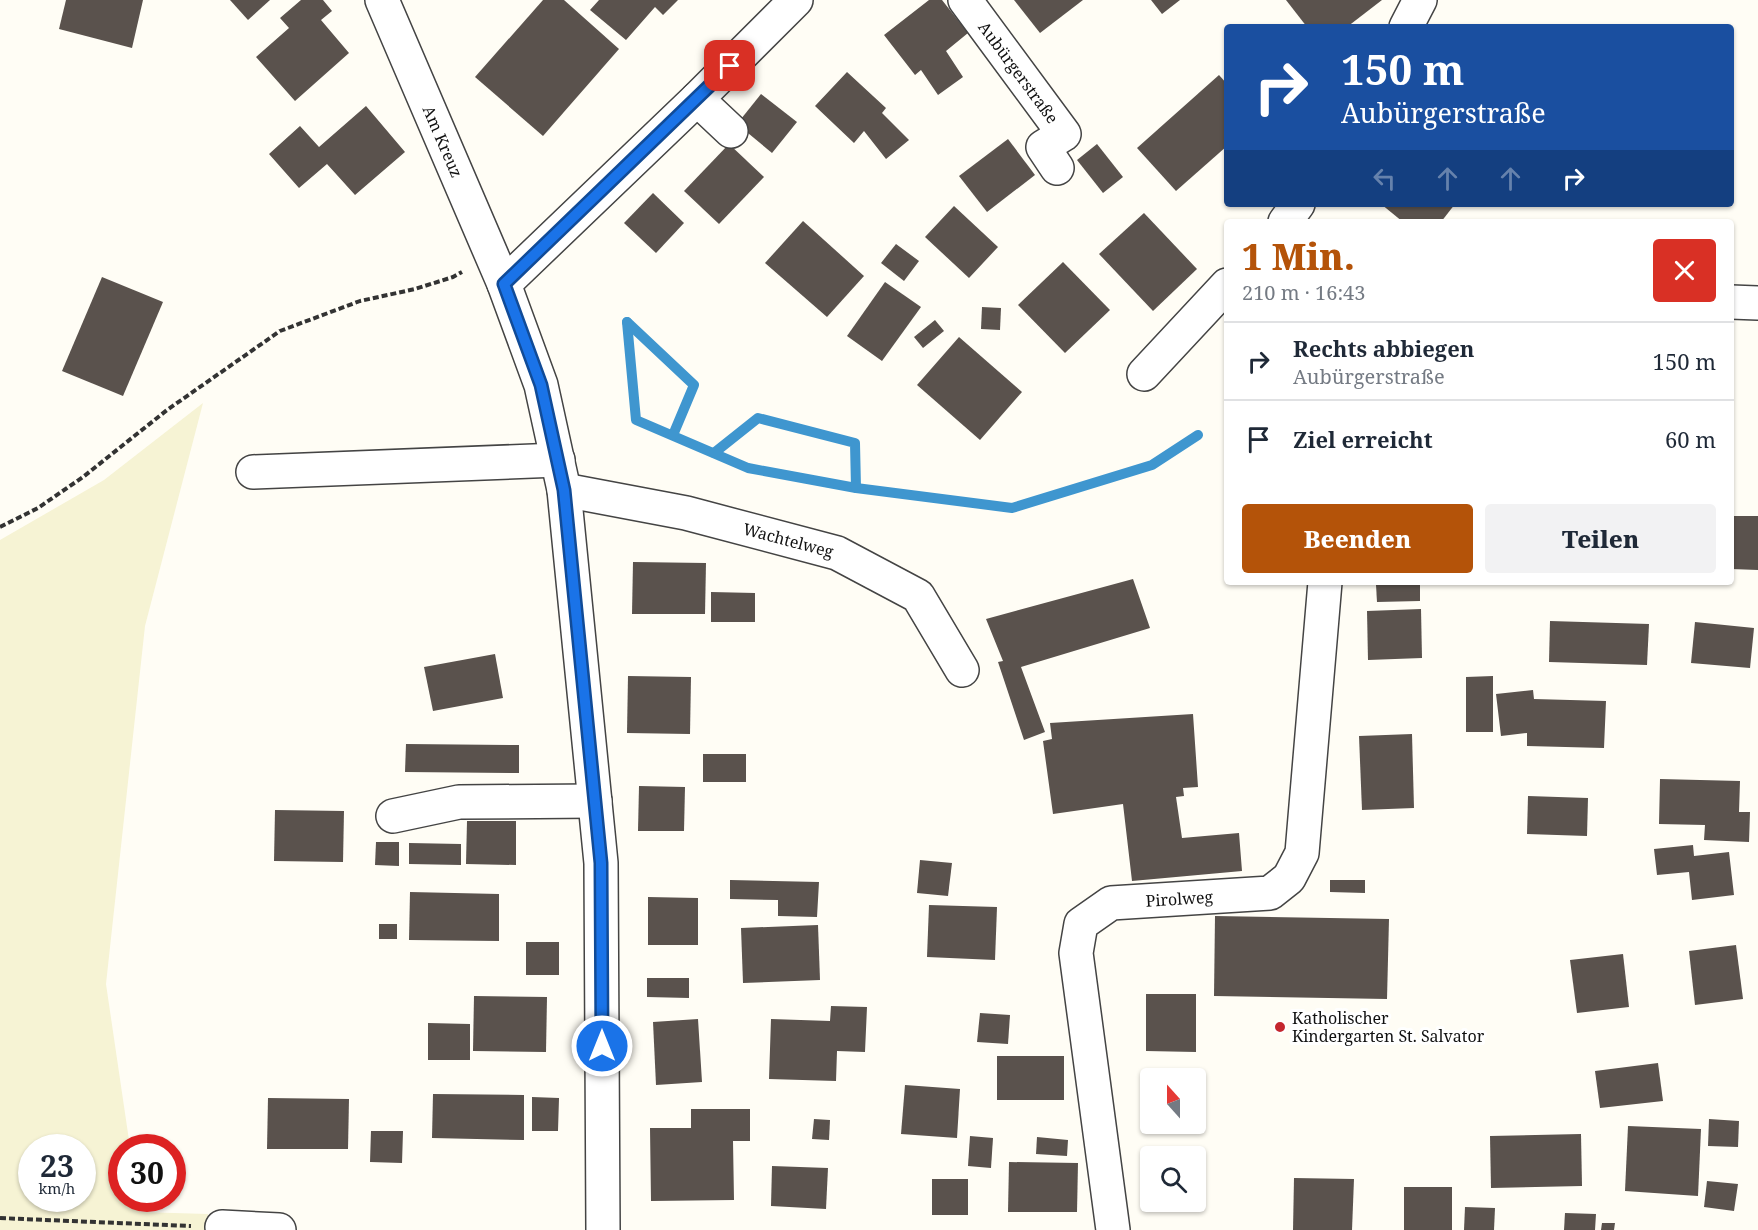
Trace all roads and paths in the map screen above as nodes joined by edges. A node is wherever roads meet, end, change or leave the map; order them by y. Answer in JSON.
{"nodes":[{"id":1,"x":382,"y":0,"type":"edge"},
{"id":2,"x":796,"y":0,"type":"edge"},
{"id":3,"x":965,"y":0,"type":"edge"},
{"id":4,"x":1420,"y":0,"type":"edge"},
{"id":5,"x":1408,"y":24,"type":"edge"},
{"id":6,"x":697,"y":99,"type":"junction"},
{"id":7,"x":731,"y":131,"type":"dead end"},
{"id":8,"x":1057,"y":168,"type":"dead end"},
{"id":9,"x":498,"y":270,"type":"junction"},
{"id":10,"x":1224,"y":288,"type":"edge"},
{"id":11,"x":1734,"y":302,"type":"edge"},
{"id":12,"x":1758,"y":303,"type":"edge"},
{"id":13,"x":1144,"y":374,"type":"dead end"},
{"id":14,"x":252,"y":472,"type":"dead end"},
{"id":15,"x":561,"y":475,"type":"junction"},
{"id":16,"x":0,"y":527,"type":"edge"},
{"id":17,"x":1325,"y":585,"type":"edge"},
{"id":18,"x":962,"y":670,"type":"dead end"},
{"id":19,"x":595,"y":801,"type":"junction"},
{"id":20,"x":393,"y":816,"type":"dead end"},
{"id":21,"x":0,"y":1218,"type":"edge"},
{"id":22,"x":222,"y":1227,"type":"joint"},
{"id":23,"x":279,"y":1230,"type":"edge"},
{"id":24,"x":603,"y":1230,"type":"edge"},
{"id":25,"x":1113,"y":1230,"type":"edge"}],
"edges":[{"from":1,"to":9,"type":"street","name":"Am Kreuz"},
{"from":2,"to":6,"type":"street"},
{"from":3,"to":8,"type":"street","name":"Aubürgerstraße"},
{"from":4,"to":5,"type":"street"},
{"from":6,"to":7,"type":"street"},
{"from":6,"to":9,"type":"street"},
{"from":9,"to":15,"type":"street"},
{"from":9,"to":16,"type":"path"},
{"from":10,"to":13,"type":"street"},
{"from":11,"to":12,"type":"street"},
{"from":14,"to":15,"type":"street","name":"Wachtelweg"},
{"from":15,"to":18,"type":"street","name":"Wachtelweg"},
{"from":15,"to":19,"type":"street"},
{"from":17,"to":25,"type":"street","name":"Pirolweg"},
{"from":19,"to":20,"type":"street"},
{"from":19,"to":24,"type":"street"},
{"from":21,"to":22,"type":"path"},
{"from":22,"to":23,"type":"street"}]}
